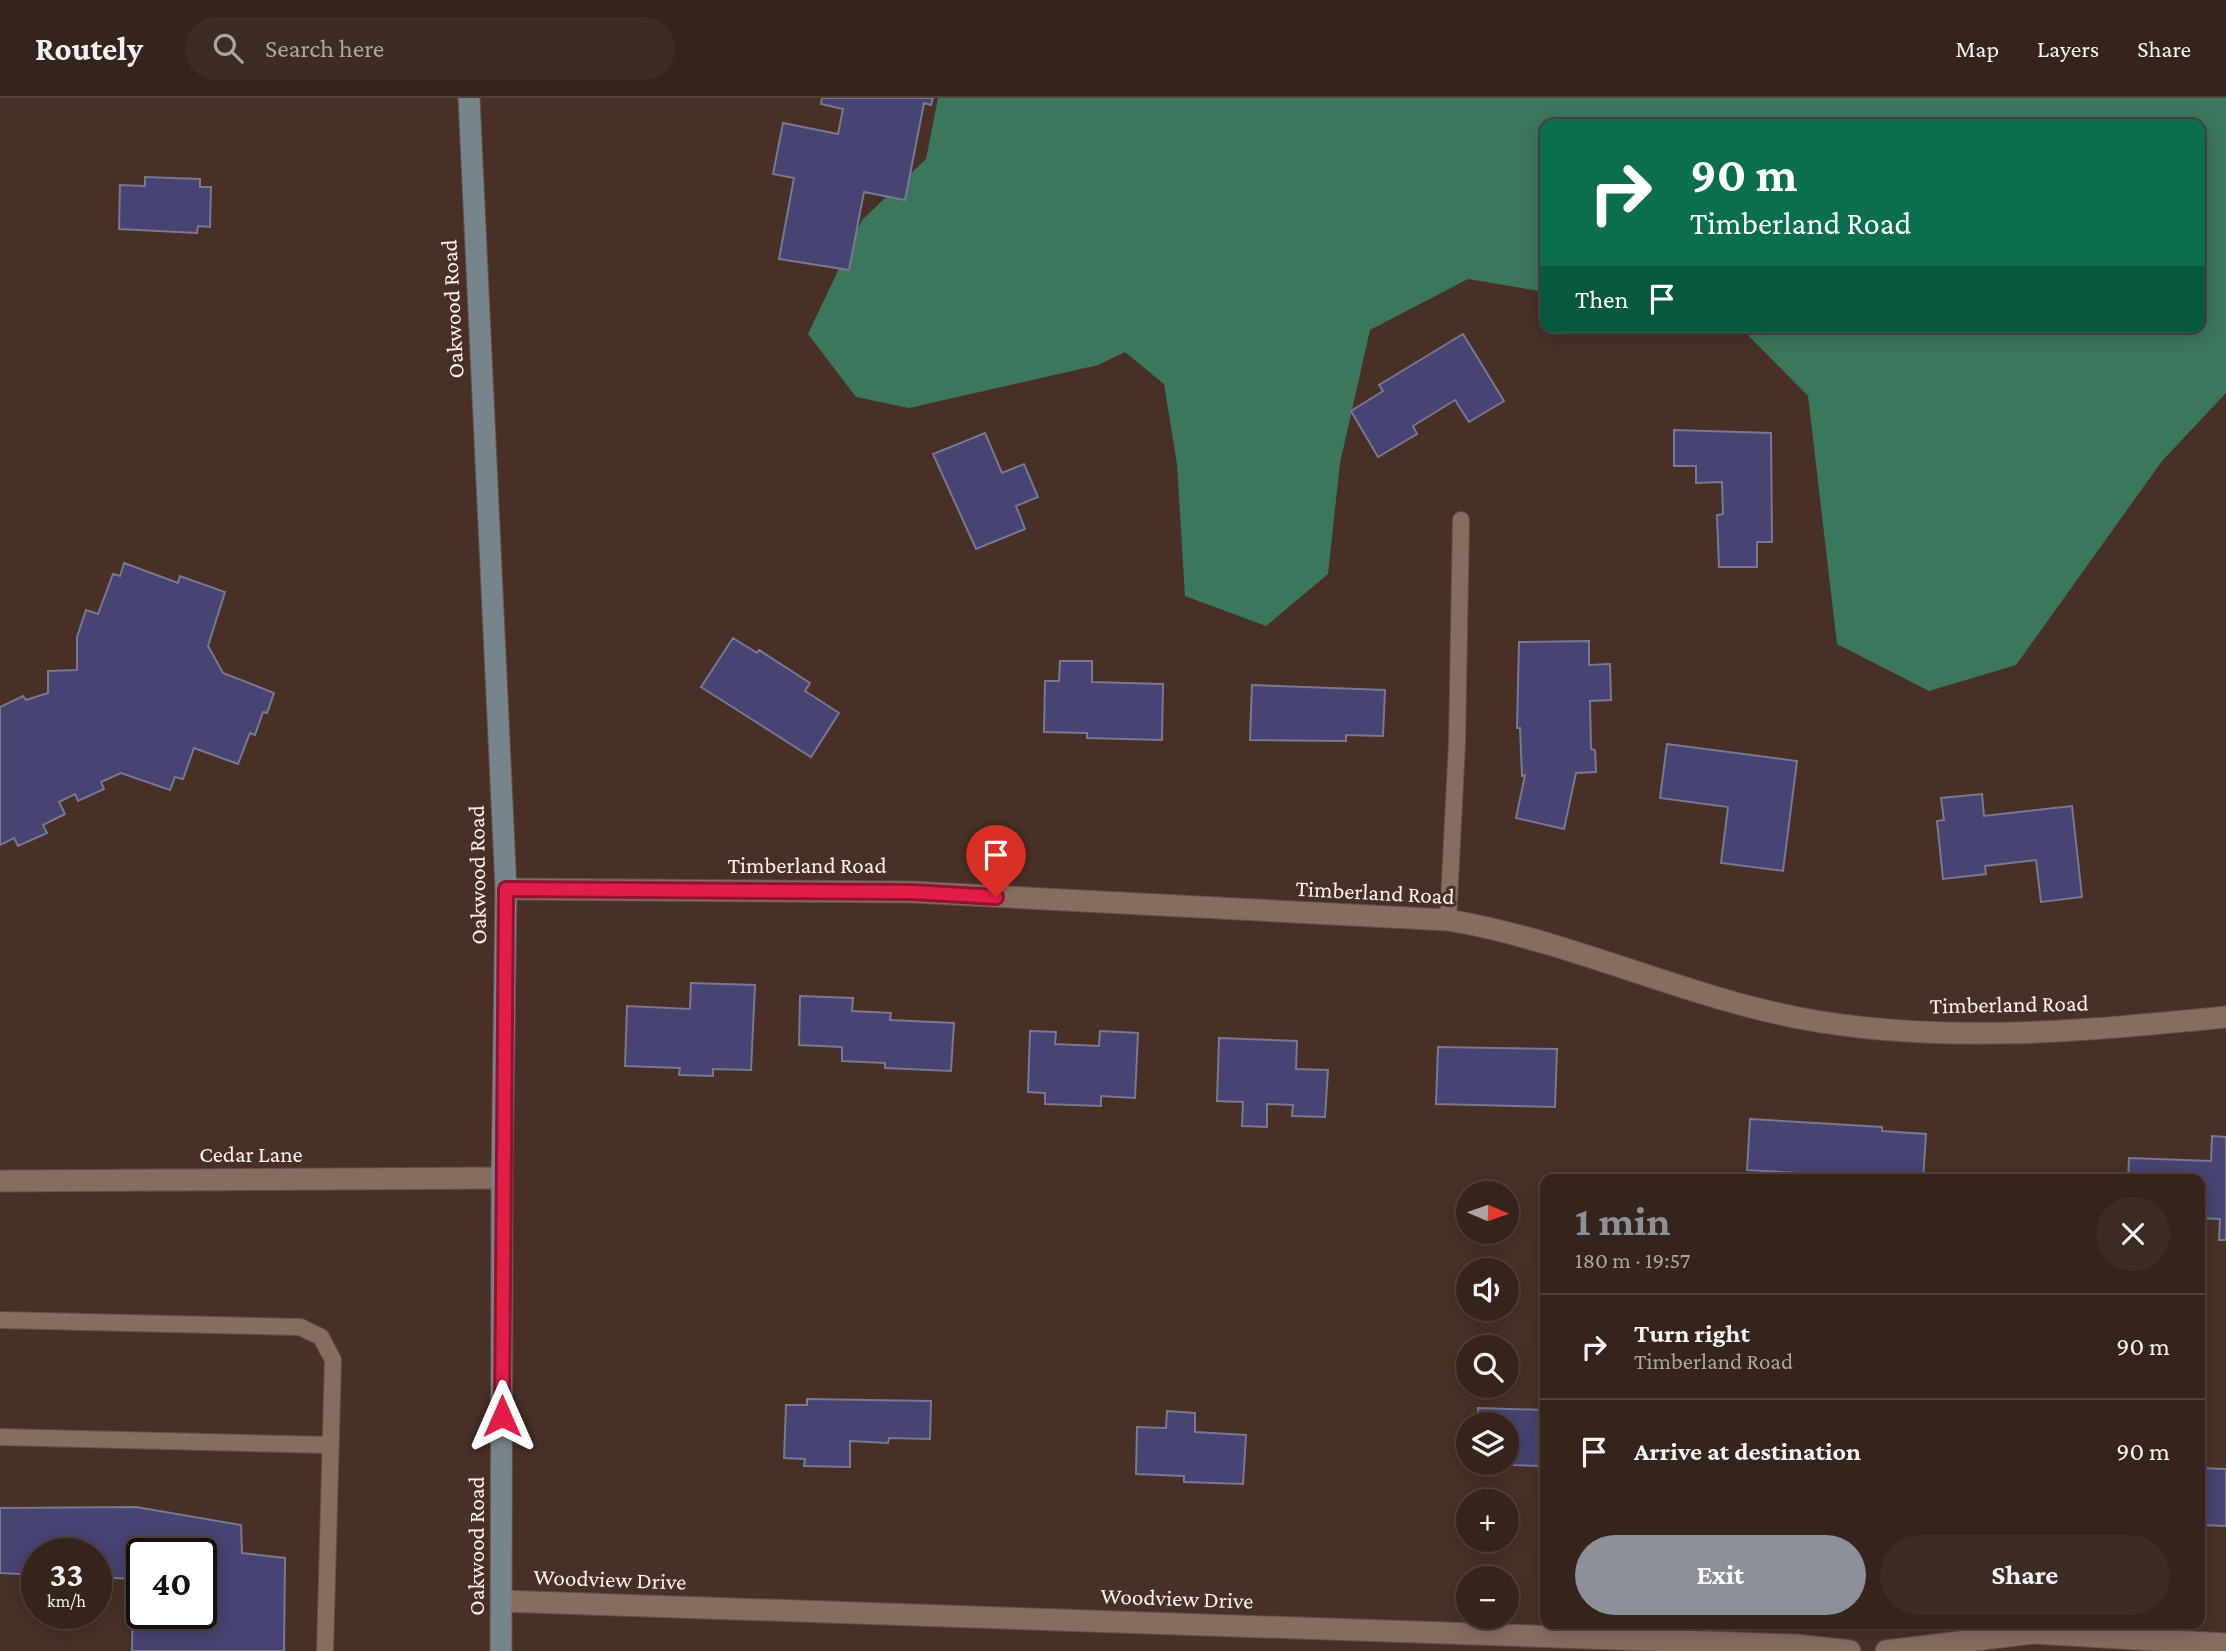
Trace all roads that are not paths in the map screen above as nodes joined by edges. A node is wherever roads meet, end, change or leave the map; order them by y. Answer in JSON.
{"nodes":[{"id":1,"x":469,"y":98,"type":"edge"},
{"id":2,"x":1461,"y":520,"type":"dead end"},
{"id":3,"x":506,"y":889,"type":"junction"},
{"id":4,"x":1448,"y":920,"type":"junction"},
{"id":5,"x":2226,"y":1017,"type":"edge"},
{"id":6,"x":502,"y":1178,"type":"junction"},
{"id":7,"x":0,"y":1181,"type":"edge"},
{"id":8,"x":0,"y":1320,"type":"edge"},
{"id":9,"x":0,"y":1437,"type":"edge"},
{"id":10,"x":330,"y":1445,"type":"junction"},
{"id":11,"x":502,"y":1601,"type":"junction"},
{"id":12,"x":2226,"y":1644,"type":"edge"},
{"id":13,"x":325,"y":1651,"type":"edge"},
{"id":14,"x":501,"y":1651,"type":"edge"},
{"id":15,"x":1850,"y":1651,"type":"edge"},
{"id":16,"x":1886,"y":1651,"type":"edge"}],
"edges":[{"from":1,"to":3,"type":"street","name":"Oakwood Road"},
{"from":2,"to":4,"type":"lane"},
{"from":3,"to":4,"type":"street","name":"Timberland Road"},
{"from":3,"to":6,"type":"street","name":"Oakwood Road"},
{"from":4,"to":5,"type":"street","name":"Timberland Road"},
{"from":6,"to":7,"type":"street","name":"Cedar Lane"},
{"from":6,"to":11,"type":"street","name":"Oakwood Road"},
{"from":8,"to":10,"type":"lane"},
{"from":9,"to":10,"type":"lane"},
{"from":10,"to":13,"type":"lane"},
{"from":11,"to":14,"type":"street","name":"Oakwood Road"},
{"from":11,"to":15,"type":"street","name":"Woodview Drive"},
{"from":12,"to":16,"type":"street"}]}
